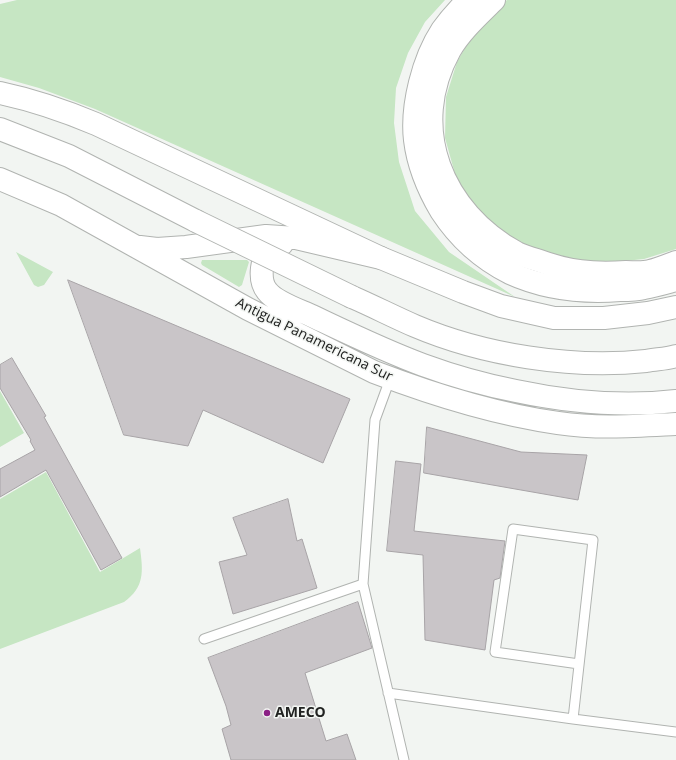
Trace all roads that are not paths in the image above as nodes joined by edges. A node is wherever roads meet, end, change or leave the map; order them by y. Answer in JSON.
{"nodes":[{"id":1,"x":468,"y":0,"type":"edge"},
{"id":2,"x":494,"y":0,"type":"edge"},
{"id":3,"x":0,"y":92,"type":"edge"},
{"id":4,"x":0,"y":128,"type":"edge"},
{"id":5,"x":0,"y":179,"type":"edge"},
{"id":6,"x":296,"y":238,"type":"junction"},
{"id":7,"x":137,"y":247,"type":"junction"},
{"id":8,"x":381,"y":258,"type":"junction"},
{"id":9,"x":676,"y":262,"type":"edge"},
{"id":10,"x":676,"y":280,"type":"edge"},
{"id":11,"x":676,"y":307,"type":"edge"},
{"id":12,"x":676,"y":356,"type":"edge"},
{"id":13,"x":390,"y":379,"type":"junction"},
{"id":14,"x":676,"y":401,"type":"edge"},
{"id":15,"x":676,"y":424,"type":"edge"},
{"id":16,"x":363,"y":584,"type":"junction"},
{"id":17,"x":204,"y":639,"type":"dead end"},
{"id":18,"x":579,"y":664,"type":"junction"},
{"id":19,"x":388,"y":692,"type":"junction"},
{"id":20,"x":573,"y":719,"type":"junction"},
{"id":21,"x":676,"y":732,"type":"edge"},
{"id":22,"x":404,"y":760,"type":"edge"}],
"edges":[{"from":1,"to":10,"type":"main road"},
{"from":2,"to":9,"type":"main road"},
{"from":3,"to":8,"type":"main road"},
{"from":4,"to":12,"type":"main road","bridge":true},
{"from":5,"to":7,"type":"main road","name":"Antigua Panamericana Sur"},
{"from":6,"to":7,"type":"main road"},
{"from":6,"to":8,"type":"main road"},
{"from":6,"to":14,"type":"main road"},
{"from":7,"to":13,"type":"main road","name":"Antigua Panamericana Sur"},
{"from":8,"to":11,"type":"main road"},
{"from":13,"to":15,"type":"main road","name":"Antigua Panamericana Sur"},
{"from":13,"to":16,"type":"lane"},
{"from":16,"to":17,"type":"lane"},
{"from":16,"to":19,"type":"lane"},
{"from":18,"to":18,"type":"lane"},
{"from":18,"to":20,"type":"lane"},
{"from":19,"to":20,"type":"lane"},
{"from":19,"to":22,"type":"lane"},
{"from":20,"to":21,"type":"lane"}]}
